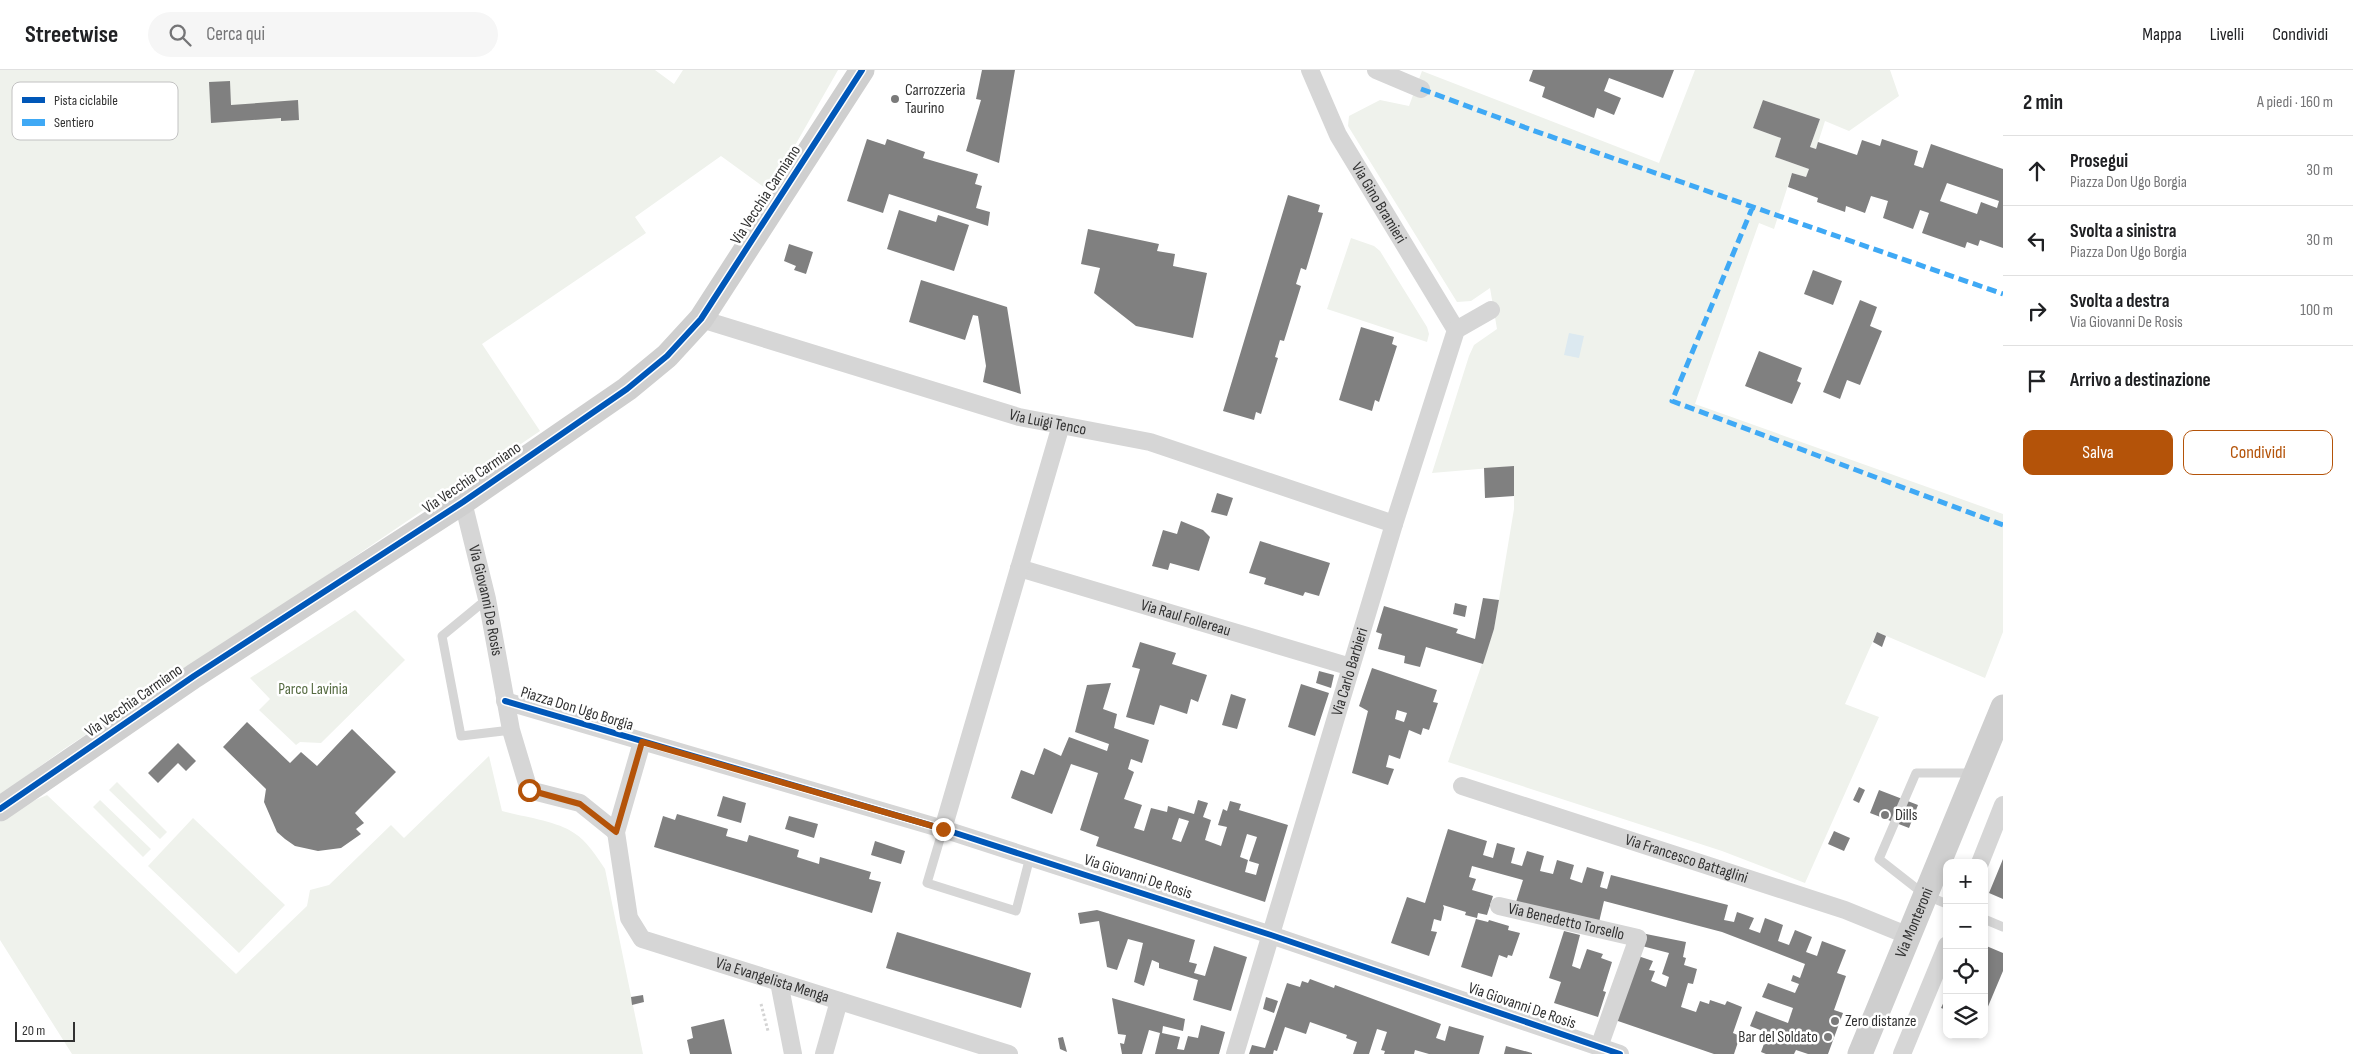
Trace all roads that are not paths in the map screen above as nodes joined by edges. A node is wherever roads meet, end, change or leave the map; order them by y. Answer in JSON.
{"nodes":[{"id":1,"x":862,"y":70,"type":"edge"},
{"id":2,"x":1310,"y":70,"type":"edge"},
{"id":3,"x":1376,"y":70,"type":"edge"},
{"id":4,"x":1421,"y":89,"type":"dead end"},
{"id":5,"x":1491,"y":310,"type":"dead end"},
{"id":6,"x":701,"y":319,"type":"junction"},
{"id":7,"x":1456,"y":330,"type":"junction"},
{"id":8,"x":1061,"y":425,"type":"junction"},
{"id":9,"x":463,"y":502,"type":"junction"},
{"id":10,"x":1394,"y":524,"type":"junction"},
{"id":11,"x":1019,"y":568,"type":"junction"},
{"id":12,"x":487,"y":599,"type":"junction"},
{"id":13,"x":1351,"y":667,"type":"junction"},
{"id":14,"x":505,"y":701,"type":"junction"},
{"id":15,"x":2003,"y":707,"type":"edge"},
{"id":16,"x":510,"y":730,"type":"junction"},
{"id":17,"x":642,"y":742,"type":"junction"},
{"id":18,"x":1976,"y":773,"type":"junction"},
{"id":19,"x":1462,"y":786,"type":"dead end"},
{"id":20,"x":2003,"y":805,"type":"edge"},
{"id":21,"x":0,"y":809,"type":"edge"},
{"id":22,"x":943,"y":829,"type":"junction"},
{"id":23,"x":616,"y":832,"type":"junction"},
{"id":24,"x":1030,"y":857,"type":"junction"},
{"id":25,"x":1982,"y":859,"type":"edge"},
{"id":26,"x":1936,"y":899,"type":"edge"},
{"id":27,"x":1499,"y":906,"type":"dead end"},
{"id":28,"x":1988,"y":921,"type":"edge"},
{"id":29,"x":2003,"y":927,"type":"edge"},
{"id":30,"x":1271,"y":935,"type":"junction"},
{"id":31,"x":1909,"y":936,"type":"junction"},
{"id":32,"x":1945,"y":949,"type":"edge"},
{"id":33,"x":779,"y":982,"type":"junction"},
{"id":34,"x":839,"y":1000,"type":"junction"},
{"id":35,"x":1599,"y":1047,"type":"junction"},
{"id":36,"x":793,"y":1054,"type":"edge"},
{"id":37,"x":824,"y":1054,"type":"edge"},
{"id":38,"x":1009,"y":1054,"type":"edge"},
{"id":39,"x":1235,"y":1054,"type":"edge"},
{"id":40,"x":1620,"y":1054,"type":"edge"},
{"id":41,"x":1860,"y":1054,"type":"edge"},
{"id":42,"x":1902,"y":1054,"type":"edge"}],
"edges":[{"from":1,"to":6,"type":"street","name":"Via Vecchia Carmiano"},
{"from":2,"to":7,"type":"street","name":"Via Gino Bramieri"},
{"from":3,"to":4,"type":"street"},
{"from":5,"to":7,"type":"street"},
{"from":6,"to":8,"type":"street","name":"Via Luigi Tenco"},
{"from":6,"to":9,"type":"street","name":"Via Vecchia Carmiano"},
{"from":7,"to":10,"type":"street","name":"Via Carlo Barbieri"},
{"from":8,"to":10,"type":"street","name":"Via Luigi Tenco"},
{"from":8,"to":11,"type":"street"},
{"from":9,"to":12,"type":"street","name":"Via Giovanni De Rosis"},
{"from":9,"to":21,"type":"street","name":"Via Vecchia Carmiano"},
{"from":10,"to":13,"type":"street","name":"Via Carlo Barbieri"},
{"from":11,"to":13,"type":"street","name":"Via Raul Follereau"},
{"from":11,"to":22,"type":"street"},
{"from":12,"to":14,"type":"street","name":"Via Giovanni De Rosis"},
{"from":12,"to":16,"type":"lane"},
{"from":13,"to":30,"type":"street","name":"Via Carlo Barbieri"},
{"from":14,"to":16,"type":"street","name":"Piazza Don Ugo Borgia"},
{"from":14,"to":17,"type":"street","name":"Piazza Don Ugo Borgia"},
{"from":15,"to":18,"type":"street","name":"Via Monteroni"},
{"from":16,"to":23,"type":"street","name":"Piazza Don Ugo Borgia"},
{"from":17,"to":22,"type":"street","name":"Via Giovanni De Rosis"},
{"from":17,"to":23,"type":"street","name":"Piazza Don Ugo Borgia"},
{"from":18,"to":26,"type":"street","name":"Via Monteroni"},
{"from":18,"to":26,"type":"lane"},
{"from":19,"to":31,"type":"street","name":"Via Francesco Battaglini"},
{"from":20,"to":25,"type":"street"},
{"from":22,"to":24,"type":"street","name":"Via Giovanni De Rosis"},
{"from":22,"to":24,"type":"lane"},
{"from":23,"to":33,"type":"street","name":"Via Evangelista Menga"},
{"from":24,"to":30,"type":"street","name":"Via Giovanni De Rosis"},
{"from":26,"to":31,"type":"street","name":"Via Monteroni"},
{"from":27,"to":35,"type":"street","name":"Via Benedetto Torsello"},
{"from":28,"to":29,"type":"lane"},
{"from":30,"to":35,"type":"street","name":"Via Giovanni De Rosis"},
{"from":30,"to":39,"type":"street","name":"Via Carlo Barbieri"},
{"from":31,"to":41,"type":"street","name":"Via Monteroni"},
{"from":32,"to":42,"type":"street"},
{"from":33,"to":34,"type":"street","name":"Via Evangelista Menga"},
{"from":33,"to":36,"type":"street"},
{"from":34,"to":37,"type":"street"},
{"from":34,"to":38,"type":"street","name":"Via Evangelista Menga"},
{"from":35,"to":40,"type":"street","name":"Via Giovanni De Rosis"}]}
